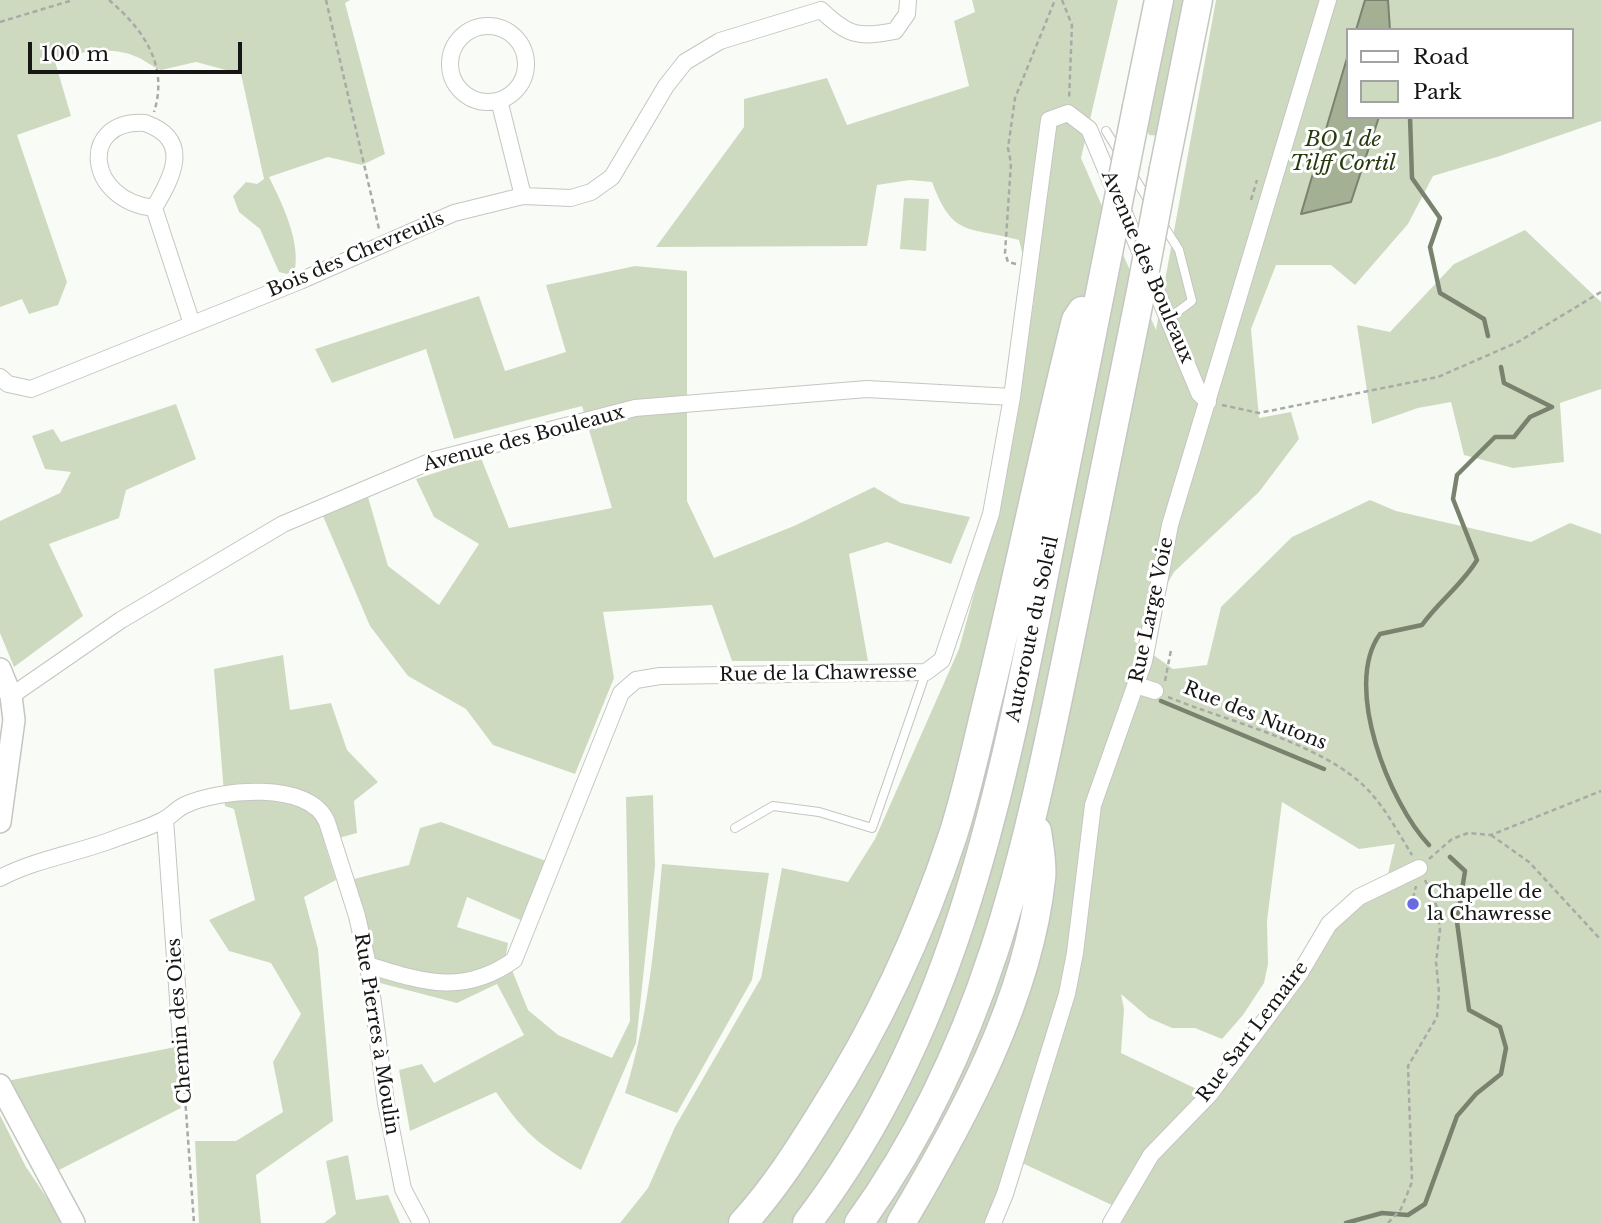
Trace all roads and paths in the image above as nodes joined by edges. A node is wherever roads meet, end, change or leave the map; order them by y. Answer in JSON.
{"nodes":[{"id":1,"x":73,"y":0,"type":"edge"},
{"id":2,"x":109,"y":0,"type":"edge"},
{"id":3,"x":326,"y":0,"type":"edge"},
{"id":4,"x":908,"y":0,"type":"edge"},
{"id":5,"x":1055,"y":0,"type":"edge"},
{"id":6,"x":1062,"y":0,"type":"edge"},
{"id":7,"x":1159,"y":0,"type":"edge"},
{"id":8,"x":1199,"y":0,"type":"edge"},
{"id":9,"x":1328,"y":0,"type":"edge"},
{"id":10,"x":822,"y":5,"type":"edge"},
{"id":11,"x":0,"y":22,"type":"edge"},
{"id":12,"x":499,"y":104,"type":"junction"},
{"id":13,"x":1068,"y":113,"type":"junction"},
{"id":14,"x":150,"y":125,"type":"junction"},
{"id":15,"x":1098,"y":130,"type":"junction"},
{"id":16,"x":523,"y":196,"type":"junction"},
{"id":17,"x":154,"y":208,"type":"junction"},
{"id":18,"x":383,"y":245,"type":"junction"},
{"id":19,"x":1030,"y":267,"type":"junction"},
{"id":20,"x":1104,"y":276,"type":"junction"},
{"id":21,"x":1601,"y":292,"type":"edge"},
{"id":22,"x":1169,"y":318,"type":"junction"},
{"id":23,"x":192,"y":324,"type":"junction"},
{"id":24,"x":0,"y":377,"type":"edge"},
{"id":25,"x":1012,"y":397,"type":"junction"},
{"id":26,"x":1208,"y":402,"type":"junction"},
{"id":27,"x":1171,"y":650,"type":"dead end"},
{"id":28,"x":0,"y":669,"type":"edge"},
{"id":29,"x":926,"y":672,"type":"junction"},
{"id":30,"x":1136,"y":685,"type":"junction"},
{"id":31,"x":1159,"y":693,"type":"junction"},
{"id":32,"x":11,"y":696,"type":"junction"},
{"id":33,"x":7,"y":722,"type":"edge"},
{"id":34,"x":1601,"y":791,"type":"edge"},
{"id":35,"x":1035,"y":811,"type":"junction"},
{"id":36,"x":165,"y":819,"type":"junction"},
{"id":37,"x":0,"y":822,"type":"edge"},
{"id":38,"x":735,"y":828,"type":"dead end"},
{"id":39,"x":1491,"y":835,"type":"junction"},
{"id":40,"x":1419,"y":868,"type":"junction"},
{"id":41,"x":0,"y":878,"type":"edge"},
{"id":42,"x":1601,"y":940,"type":"edge"},
{"id":43,"x":368,"y":965,"type":"junction"},
{"id":44,"x":181,"y":1041,"type":"joint"},
{"id":45,"x":0,"y":1085,"type":"edge"},
{"id":46,"x":74,"y":1223,"type":"edge"},
{"id":47,"x":194,"y":1223,"type":"edge"},
{"id":48,"x":421,"y":1223,"type":"edge"},
{"id":49,"x":743,"y":1223,"type":"edge"},
{"id":50,"x":807,"y":1223,"type":"edge"},
{"id":51,"x":859,"y":1223,"type":"edge"},
{"id":52,"x":901,"y":1223,"type":"edge"},
{"id":53,"x":993,"y":1223,"type":"edge"},
{"id":54,"x":1111,"y":1223,"type":"edge"},
{"id":55,"x":1388,"y":1223,"type":"edge"}],
"edges":[{"from":1,"to":11,"type":"path"},
{"from":2,"to":14,"type":"path"},
{"from":3,"to":18,"type":"path"},
{"from":4,"to":10,"type":"street","name":"Bois des Chevreuils"},
{"from":5,"to":19,"type":"path"},
{"from":6,"to":13,"type":"path"},
{"from":7,"to":20,"type":"highway","name":"Autoroute du Soleil","bridge":true},
{"from":8,"to":35,"type":"highway","name":"Autoroute du Soleil","bridge":true},
{"from":9,"to":26,"type":"street","name":"Rue Large Voie"},
{"from":10,"to":16,"type":"street","name":"Bois des Chevreuils"},
{"from":12,"to":12,"type":"street"},
{"from":12,"to":16,"type":"street"},
{"from":13,"to":15,"type":"street"},
{"from":13,"to":19,"type":"street","name":"Rue de la Chawresse"},
{"from":14,"to":17,"type":"street"},
{"from":14,"to":17,"type":"street"},
{"from":15,"to":22,"type":"street","name":"Avenue des Bouleaux"},
{"from":15,"to":22,"type":"lane"},
{"from":16,"to":18,"type":"street","name":"Bois des Chevreuils"},
{"from":17,"to":23,"type":"street"},
{"from":18,"to":23,"type":"street","name":"Bois des Chevreuils"},
{"from":19,"to":25,"type":"street","name":"Rue de la Chawresse"},
{"from":20,"to":49,"type":"highway"},
{"from":20,"to":50,"type":"highway","name":"Autoroute du Soleil"},
{"from":21,"to":26,"type":"path"},
{"from":22,"to":26,"type":"street","name":"Avenue des Bouleaux"},
{"from":23,"to":24,"type":"street","name":"Bois des Chevreuils"},
{"from":25,"to":29,"type":"street","name":"Rue de la Chawresse"},
{"from":25,"to":32,"type":"street","name":"Avenue des Bouleaux"},
{"from":26,"to":30,"type":"street","name":"Rue Large Voie"},
{"from":27,"to":31,"type":"path"},
{"from":28,"to":32,"type":"main road"},
{"from":29,"to":38,"type":"lane"},
{"from":29,"to":43,"type":"street","name":"Rue de la Chawresse"},
{"from":30,"to":31,"type":"street"},
{"from":30,"to":53,"type":"street","name":"Rue Large Voie"},
{"from":31,"to":40,"type":"path","name":"Rue des Nutons"},
{"from":32,"to":33,"type":"main road"},
{"from":33,"to":37,"type":"main road"},
{"from":34,"to":39,"type":"path"},
{"from":35,"to":51,"type":"highway","name":"Autoroute du Soleil"},
{"from":35,"to":52,"type":"highway"},
{"from":36,"to":41,"type":"street","name":"Rue Pierres à Moulin"},
{"from":36,"to":43,"type":"street","name":"Rue Pierres à Moulin"},
{"from":36,"to":44,"type":"street","name":"Chemin des Oies"},
{"from":39,"to":40,"type":"path"},
{"from":39,"to":42,"type":"path"},
{"from":40,"to":54,"type":"street","name":"Rue Sart Lemaire"},
{"from":40,"to":55,"type":"path","name":"Rue des Nutons"},
{"from":43,"to":48,"type":"street","name":"Rue Pierres à Moulin"},
{"from":44,"to":47,"type":"path","name":"Chemin des Oies"},
{"from":45,"to":46,"type":"main road"}]}
